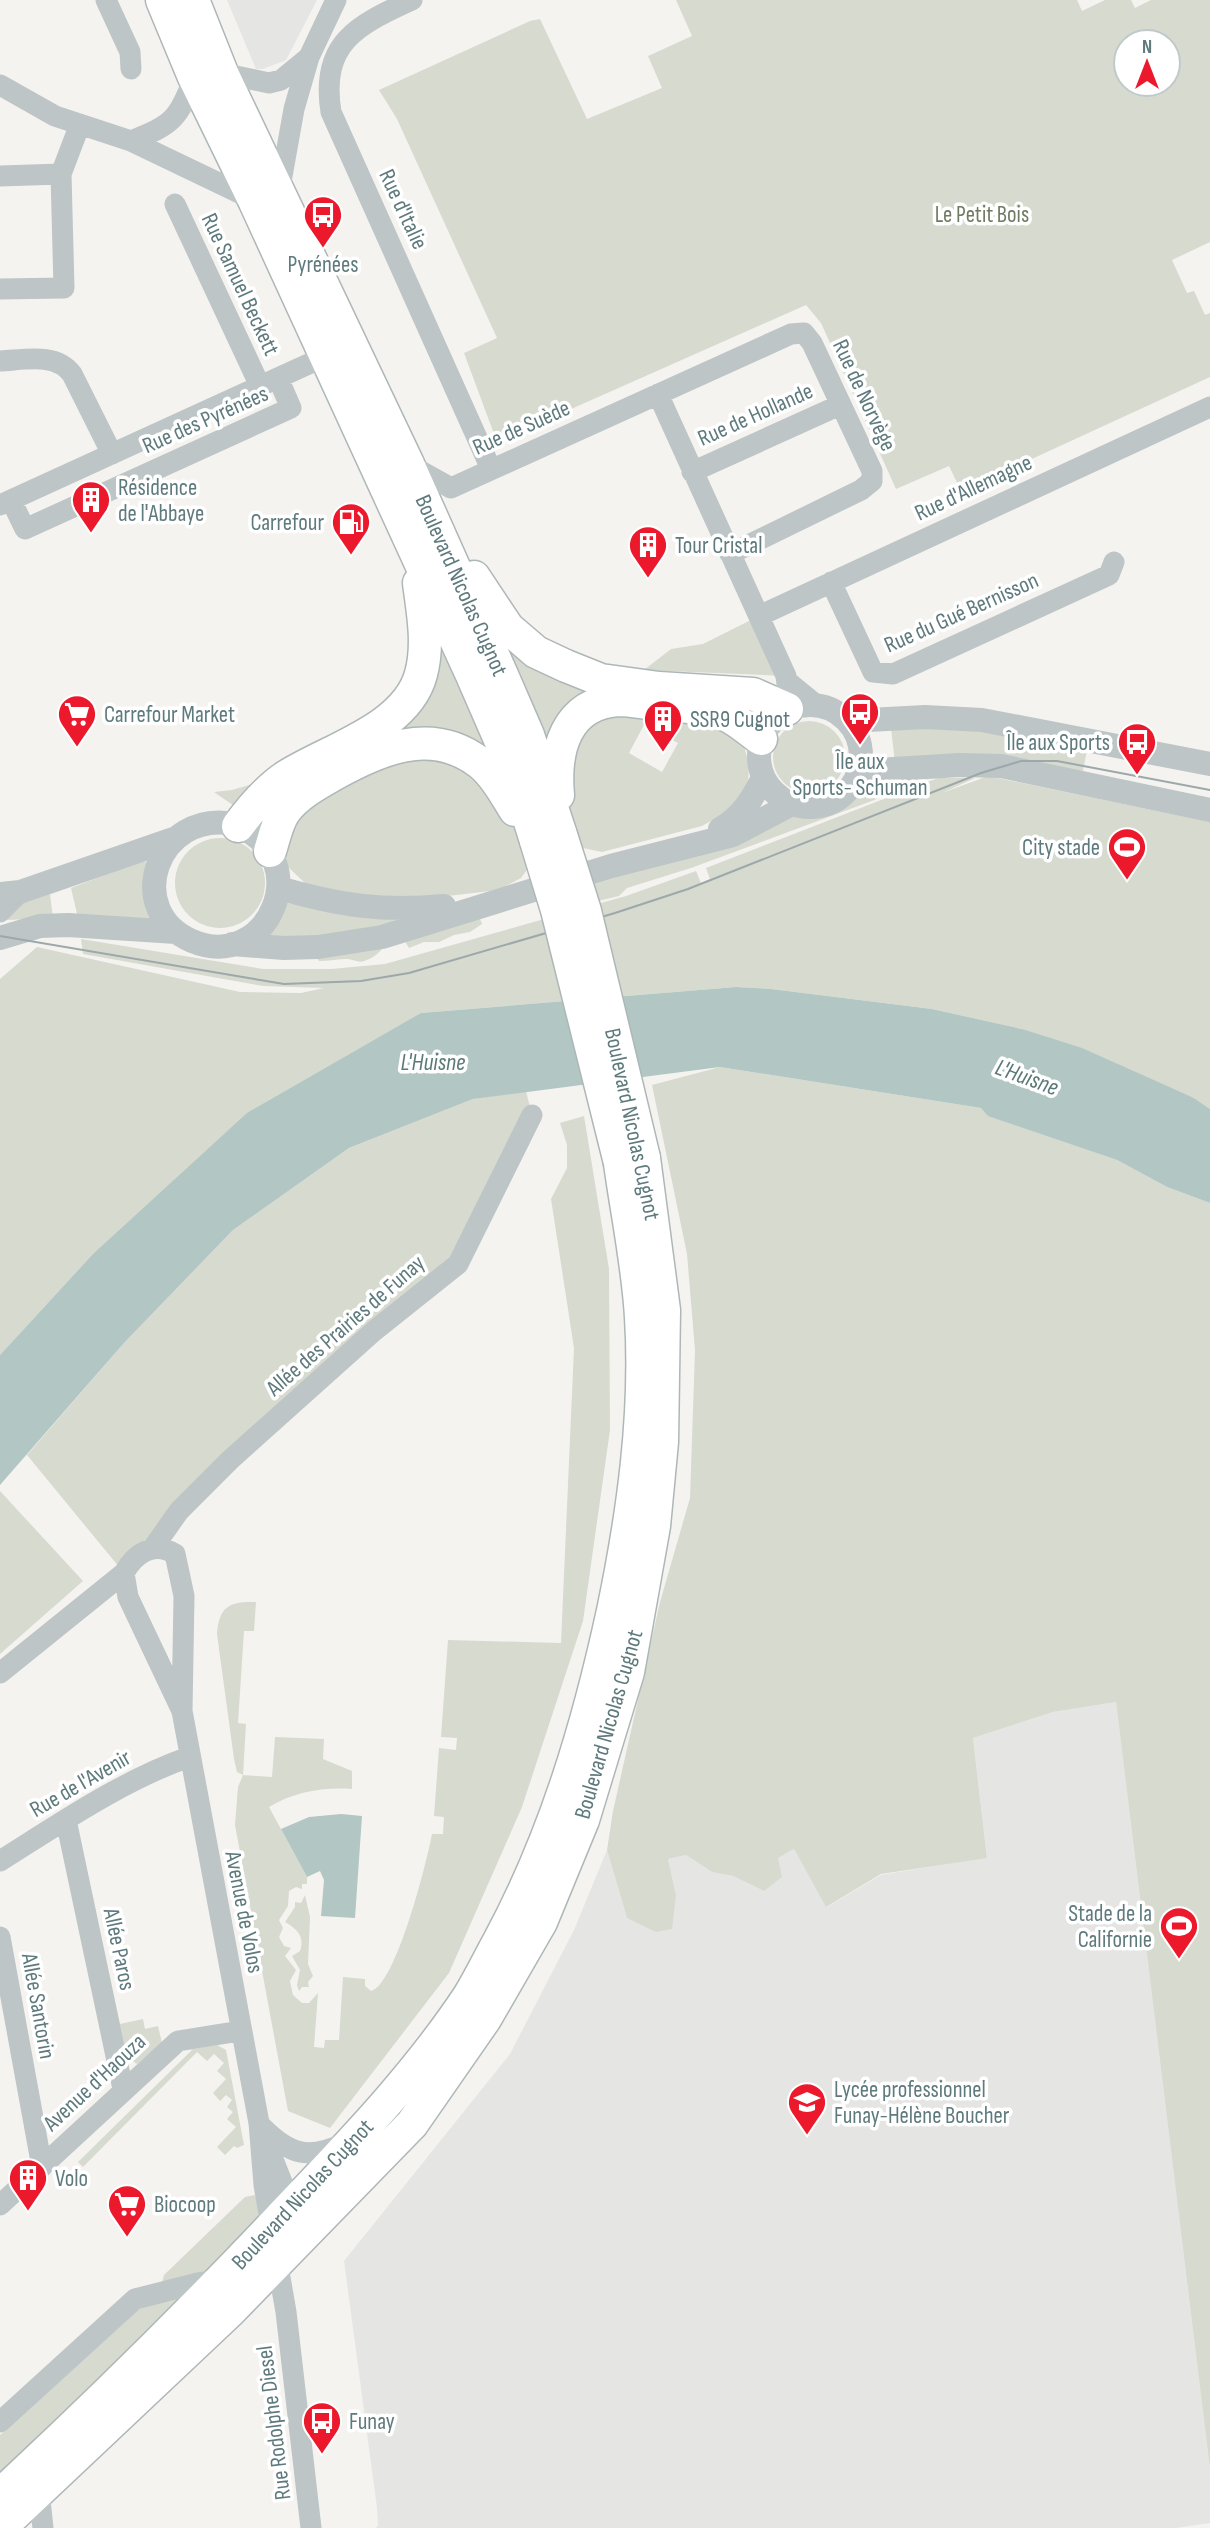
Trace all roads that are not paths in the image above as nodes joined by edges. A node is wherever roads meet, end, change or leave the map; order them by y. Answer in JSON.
{"nodes":[{"id":1,"x":106,"y":0,"type":"edge"},
{"id":2,"x":162,"y":0,"type":"edge"},
{"id":3,"x":193,"y":0,"type":"edge"},
{"id":4,"x":336,"y":0,"type":"edge"},
{"id":5,"x":412,"y":0,"type":"edge"},
{"id":6,"x":309,"y":57,"type":"junction"},
{"id":7,"x":131,"y":69,"type":"dead end"},
{"id":8,"x":208,"y":75,"type":"junction"},
{"id":9,"x":0,"y":85,"type":"edge"},
{"id":10,"x":79,"y":124,"type":"junction"},
{"id":11,"x":131,"y":141,"type":"junction"},
{"id":12,"x":61,"y":174,"type":"junction"},
{"id":13,"x":0,"y":176,"type":"edge"},
{"id":14,"x":267,"y":196,"type":"junction"},
{"id":15,"x":175,"y":204,"type":"dead end"},
{"id":16,"x":0,"y":289,"type":"edge"},
{"id":17,"x":326,"y":356,"type":"junction"},
{"id":18,"x":0,"y":361,"type":"edge"},
{"id":19,"x":269,"y":382,"type":"junction"},
{"id":20,"x":658,"y":394,"type":"junction"},
{"id":21,"x":840,"y":405,"type":"junction"},
{"id":22,"x":1210,"y":407,"type":"edge"},
{"id":23,"x":111,"y":454,"type":"junction"},
{"id":24,"x":408,"y":464,"type":"junction"},
{"id":25,"x":491,"y":469,"type":"junction"},
{"id":26,"x":692,"y":472,"type":"junction"},
{"id":27,"x":5,"y":503,"type":"edge"},
{"id":28,"x":413,"y":547,"type":"junction"},
{"id":29,"x":730,"y":554,"type":"junction"},
{"id":30,"x":1114,"y":562,"type":"dead end"},
{"id":31,"x":831,"y":582,"type":"junction"},
{"id":32,"x":759,"y":616,"type":"junction"},
{"id":33,"x":795,"y":701,"type":"junction"},
{"id":34,"x":849,"y":721,"type":"junction"},
{"id":35,"x":761,"y":739,"type":"junction"},
{"id":36,"x":1210,"y":764,"type":"edge"},
{"id":37,"x":860,"y":771,"type":"junction"},
{"id":38,"x":763,"y":778,"type":"junction"},
{"id":39,"x":792,"y":804,"type":"junction"},
{"id":40,"x":1210,"y":810,"type":"edge"},
{"id":41,"x":236,"y":825,"type":"junction"},
{"id":42,"x":549,"y":838,"type":"junction"},
{"id":43,"x":173,"y":839,"type":"junction"},
{"id":44,"x":694,"y":843,"type":"junction"},
{"id":45,"x":270,"y":851,"type":"junction"},
{"id":46,"x":279,"y":888,"type":"junction"},
{"id":47,"x":10,"y":893,"type":"edge"},
{"id":48,"x":490,"y":903,"type":"junction"},
{"id":49,"x":0,"y":912,"type":"edge"},
{"id":50,"x":176,"y":932,"type":"junction"},
{"id":51,"x":0,"y":938,"type":"edge"},
{"id":52,"x":232,"y":944,"type":"junction"},
{"id":53,"x":532,"y":1115,"type":"dead end"},
{"id":54,"x":632,"y":1160,"type":"junction"},
{"id":55,"x":153,"y":1548,"type":"junction"},
{"id":56,"x":124,"y":1573,"type":"junction"},
{"id":57,"x":0,"y":1674,"type":"edge"},
{"id":58,"x":182,"y":1711,"type":"junction"},
{"id":59,"x":189,"y":1757,"type":"junction"},
{"id":60,"x":66,"y":1820,"type":"junction"},
{"id":61,"x":0,"y":1861,"type":"edge"},
{"id":62,"x":0,"y":1937,"type":"edge"},
{"id":63,"x":240,"y":2031,"type":"junction"},
{"id":64,"x":123,"y":2089,"type":"junction"},
{"id":65,"x":259,"y":2123,"type":"junction"},
{"id":66,"x":369,"y":2124,"type":"junction"},
{"id":67,"x":42,"y":2167,"type":"junction"},
{"id":68,"x":0,"y":2205,"type":"edge"},
{"id":69,"x":283,"y":2235,"type":"junction"},
{"id":70,"x":231,"y":2283,"type":"junction"},
{"id":71,"x":286,"y":2312,"type":"joint"},
{"id":72,"x":0,"y":2422,"type":"edge"},
{"id":73,"x":39,"y":2491,"type":"junction"},
{"id":74,"x":0,"y":2495,"type":"edge"},
{"id":75,"x":0,"y":2528,"type":"edge"},
{"id":76,"x":43,"y":2528,"type":"edge"},
{"id":77,"x":311,"y":2528,"type":"edge"}],
"edges":[{"from":1,"to":7,"type":"street"},
{"from":2,"to":8,"type":"main road","name":"Boulevard Nicolas Cugnot"},
{"from":3,"to":8,"type":"main road","name":"Boulevard Nicolas Cugnot"},
{"from":4,"to":6,"type":"street"},
{"from":5,"to":25,"type":"street","name":"Rue d'Italie"},
{"from":6,"to":8,"type":"street"},
{"from":6,"to":14,"type":"street"},
{"from":8,"to":11,"type":"street"},
{"from":8,"to":14,"type":"main road","name":"Boulevard Nicolas Cugnot"},
{"from":9,"to":10,"type":"street"},
{"from":10,"to":11,"type":"street"},
{"from":10,"to":12,"type":"street"},
{"from":11,"to":14,"type":"street"},
{"from":12,"to":13,"type":"street"},
{"from":12,"to":16,"type":"street"},
{"from":14,"to":17,"type":"main road","name":"Boulevard Nicolas Cugnot"},
{"from":14,"to":24,"type":"main road","name":"Boulevard Nicolas Cugnot"},
{"from":15,"to":19,"type":"street","name":"Rue Samuel Beckett"},
{"from":17,"to":19,"type":"street","name":"Rue des Pyrénées"},
{"from":17,"to":28,"type":"main road","name":"Boulevard Nicolas Cugnot"},
{"from":18,"to":23,"type":"street"},
{"from":19,"to":23,"type":"street","name":"Rue des Pyrénées"},
{"from":19,"to":27,"type":"street","name":"Rue des Pyrénées"},
{"from":20,"to":21,"type":"street","name":"Rue de Norvège"},
{"from":20,"to":25,"type":"street","name":"Rue de Suède"},
{"from":20,"to":26,"type":"street"},
{"from":21,"to":26,"type":"street","name":"Rue de Hollande"},
{"from":21,"to":29,"type":"street","name":"Rue de Norvège"},
{"from":22,"to":31,"type":"street","name":"Rue d'Allemagne"},
{"from":23,"to":27,"type":"street","name":"Rue des Pyrénées"},
{"from":24,"to":25,"type":"street","name":"Rue de Suède"},
{"from":24,"to":33,"type":"main road"},
{"from":24,"to":42,"type":"main road","name":"Boulevard Nicolas Cugnot"},
{"from":26,"to":29,"type":"street"},
{"from":28,"to":41,"type":"main road"},
{"from":28,"to":42,"type":"main road","name":"Boulevard Nicolas Cugnot"},
{"from":29,"to":32,"type":"street"},
{"from":30,"to":31,"type":"street","name":"Rue du Gué Bernisson"},
{"from":31,"to":32,"type":"street","name":"Rue d'Allemagne"},
{"from":32,"to":33,"type":"street"},
{"from":33,"to":34,"type":"street"},
{"from":33,"to":35,"type":"street"},
{"from":34,"to":36,"type":"street"},
{"from":34,"to":37,"type":"street"},
{"from":35,"to":38,"type":"street"},
{"from":35,"to":42,"type":"main road"},
{"from":37,"to":39,"type":"street"},
{"from":37,"to":40,"type":"street"},
{"from":38,"to":39,"type":"street"},
{"from":38,"to":44,"type":"street"},
{"from":39,"to":44,"type":"street"},
{"from":41,"to":43,"type":"street"},
{"from":41,"to":45,"type":"street"},
{"from":42,"to":45,"type":"main road"},
{"from":42,"to":54,"type":"main road","name":"Boulevard Nicolas Cugnot","bridge":true},
{"from":43,"to":47,"type":"street"},
{"from":43,"to":50,"type":"street"},
{"from":44,"to":48,"type":"street"},
{"from":45,"to":46,"type":"street"},
{"from":46,"to":48,"type":"street"},
{"from":46,"to":52,"type":"street"},
{"from":47,"to":49,"type":"street"},
{"from":48,"to":52,"type":"street"},
{"from":50,"to":51,"type":"street"},
{"from":50,"to":52,"type":"street"},
{"from":53,"to":55,"type":"street","name":"Allée des Prairies de Funay"},
{"from":54,"to":66,"type":"main road","name":"Boulevard Nicolas Cugnot"},
{"from":54,"to":69,"type":"main road","name":"Boulevard Nicolas Cugnot"},
{"from":55,"to":56,"type":"street","name":"Allée des Prairies de Funay"},
{"from":55,"to":58,"type":"street"},
{"from":56,"to":57,"type":"street"},
{"from":56,"to":58,"type":"street"},
{"from":58,"to":59,"type":"street","name":"Avenue de Volos"},
{"from":59,"to":60,"type":"street","name":"Rue de l'Avenir"},
{"from":59,"to":63,"type":"street","name":"Avenue de Volos"},
{"from":60,"to":61,"type":"street","name":"Rue de l'Avenir"},
{"from":60,"to":64,"type":"street","name":"Allée Paros"},
{"from":62,"to":67,"type":"street","name":"Allée Santorin"},
{"from":63,"to":64,"type":"street","name":"Avenue d'Haouza"},
{"from":63,"to":65,"type":"street","name":"Avenue de Volos"},
{"from":64,"to":67,"type":"street","name":"Avenue d'Haouza"},
{"from":65,"to":66,"type":"street"},
{"from":65,"to":69,"type":"street","name":"Avenue de Volos"},
{"from":66,"to":69,"type":"main road","name":"Boulevard Nicolas Cugnot"},
{"from":67,"to":68,"type":"street","name":"Avenue d'Haouza"},
{"from":69,"to":70,"type":"main road","name":"Boulevard Nicolas Cugnot"},
{"from":69,"to":71,"type":"street","name":"Avenue de Volos"},
{"from":70,"to":72,"type":"street"},
{"from":70,"to":73,"type":"main road","name":"Boulevard Nicolas Cugnot"},
{"from":70,"to":74,"type":"main road","name":"Boulevard Nicolas Cugnot"},
{"from":71,"to":77,"type":"street","name":"Rue Rodolphe Diesel"},
{"from":73,"to":75,"type":"main road","name":"Boulevard Nicolas Cugnot"},
{"from":73,"to":76,"type":"street"}]}
